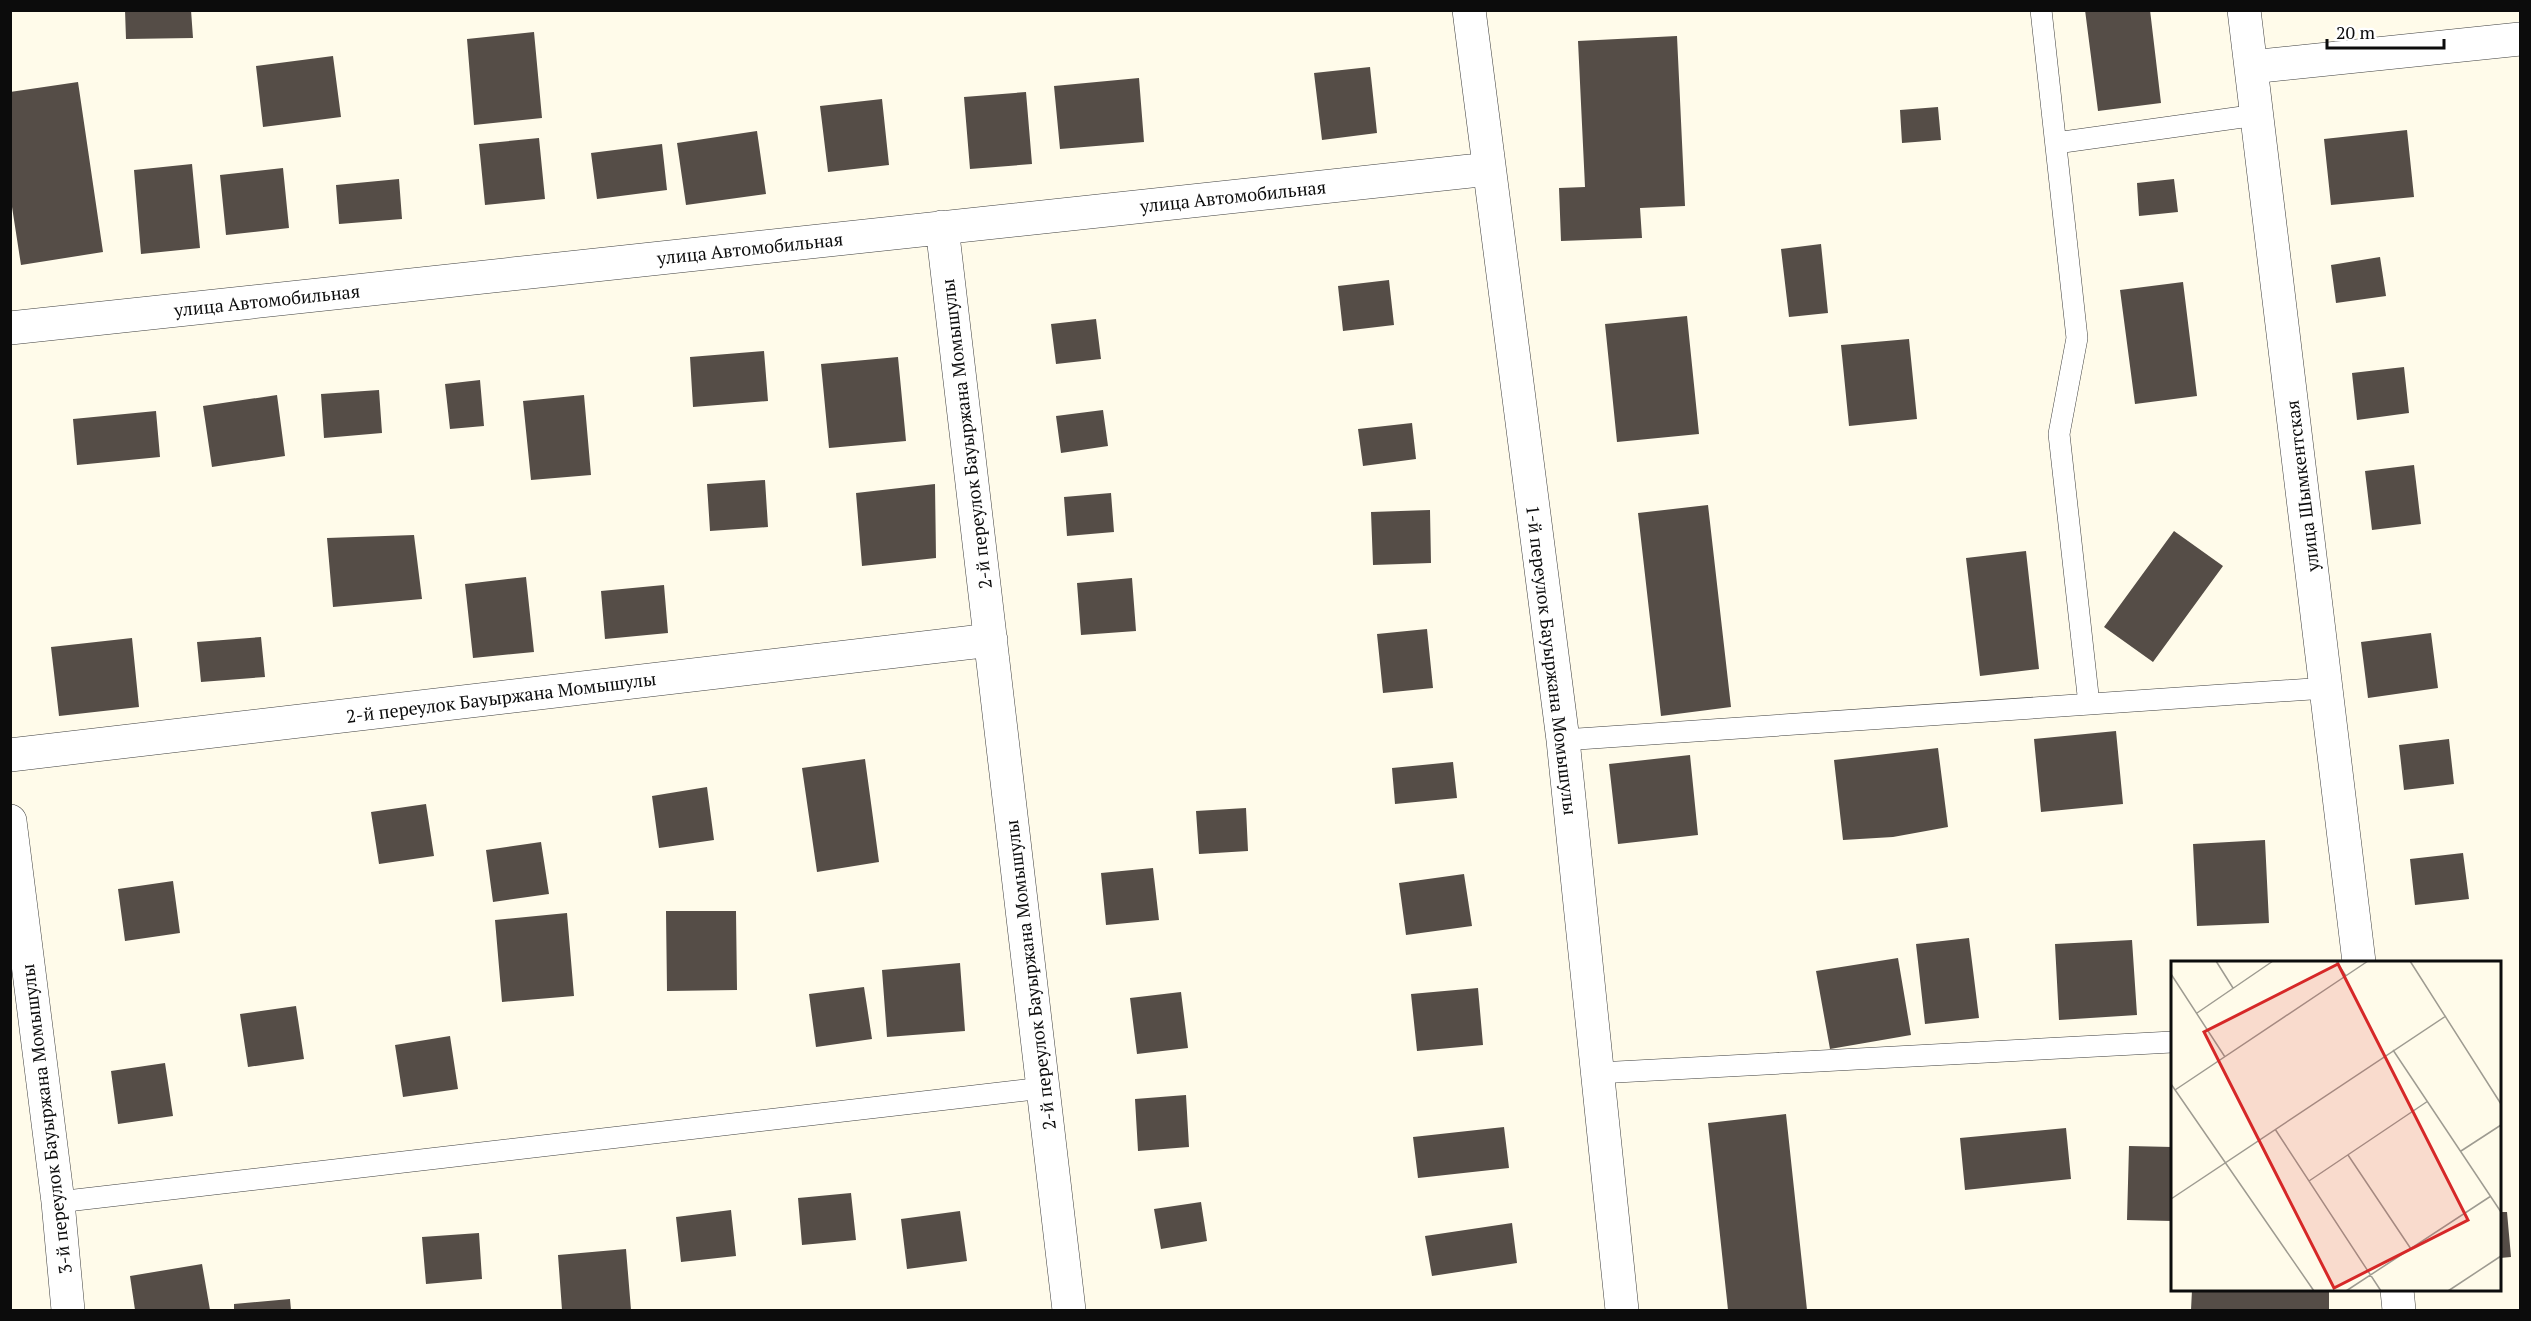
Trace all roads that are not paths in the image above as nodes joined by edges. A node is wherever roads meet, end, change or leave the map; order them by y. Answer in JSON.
{"nodes":[{"id":1,"x":1469,"y":10,"type":"edge"},
{"id":2,"x":2041,"y":10,"type":"edge"},
{"id":3,"x":2244,"y":10,"type":"edge"},
{"id":4,"x":2520,"y":39,"type":"edge"},
{"id":5,"x":2251,"y":67,"type":"junction"},
{"id":6,"x":2257,"y":115,"type":"junction"},
{"id":7,"x":2056,"y":143,"type":"junction"},
{"id":8,"x":1489,"y":168,"type":"junction"},
{"id":9,"x":942,"y":227,"type":"junction"},
{"id":10,"x":10,"y":328,"type":"edge"},
{"id":11,"x":991,"y":640,"type":"junction"},
{"id":12,"x":2326,"y":688,"type":"junction"},
{"id":13,"x":2089,"y":704,"type":"junction"},
{"id":14,"x":1563,"y":740,"type":"junction"},
{"id":15,"x":10,"y":755,"type":"edge"},
{"id":16,"x":10,"y":821,"type":"edge"},
{"id":17,"x":2359,"y":961,"type":"edge"},
{"id":18,"x":2171,"y":1042,"type":"edge"},
{"id":19,"x":1598,"y":1073,"type":"junction"},
{"id":20,"x":1043,"y":1088,"type":"junction"},
{"id":21,"x":58,"y":1202,"type":"junction"},
{"id":22,"x":2397,"y":1291,"type":"edge"},
{"id":23,"x":68,"y":1311,"type":"edge"},
{"id":24,"x":1070,"y":1311,"type":"edge"},
{"id":25,"x":1622,"y":1311,"type":"edge"},
{"id":26,"x":2399,"y":1311,"type":"edge"}],
"edges":[{"from":1,"to":8,"type":"street","name":"1-й переулок Бауыржана Момышулы"},
{"from":2,"to":7,"type":"lane"},
{"from":3,"to":5,"type":"street","name":"улица Шымкентская"},
{"from":4,"to":5,"type":"street"},
{"from":5,"to":6,"type":"street","name":"улица Шымкентская"},
{"from":6,"to":7,"type":"lane"},
{"from":6,"to":12,"type":"street","name":"улица Шымкентская"},
{"from":7,"to":13,"type":"lane"},
{"from":8,"to":9,"type":"street","name":"улица Автомобильная"},
{"from":8,"to":14,"type":"street","name":"1-й переулок Бауыржана Момышулы"},
{"from":9,"to":10,"type":"street","name":"улица Автомобильная"},
{"from":9,"to":11,"type":"street","name":"2-й переулок Бауыржана Момышулы"},
{"from":11,"to":15,"type":"street","name":"2-й переулок Бауыржана Момышулы"},
{"from":11,"to":20,"type":"street","name":"2-й переулок Бауыржана Момышулы"},
{"from":12,"to":13,"type":"lane"},
{"from":12,"to":17,"type":"street","name":"улица Шымкентская"},
{"from":13,"to":14,"type":"lane"},
{"from":14,"to":19,"type":"street","name":"1-й переулок Бауыржана Момышулы"},
{"from":16,"to":21,"type":"street","name":"3-й переулок Бауыржана Момышулы"},
{"from":18,"to":19,"type":"lane"},
{"from":19,"to":25,"type":"street","name":"1-й переулок Бауыржана Момышулы"},
{"from":20,"to":21,"type":"lane"},
{"from":20,"to":24,"type":"street","name":"2-й переулок Бауыржана Момышулы"},
{"from":21,"to":23,"type":"street","name":"3-й переулок Бауыржана Момышулы"},
{"from":22,"to":26,"type":"street"}]}
